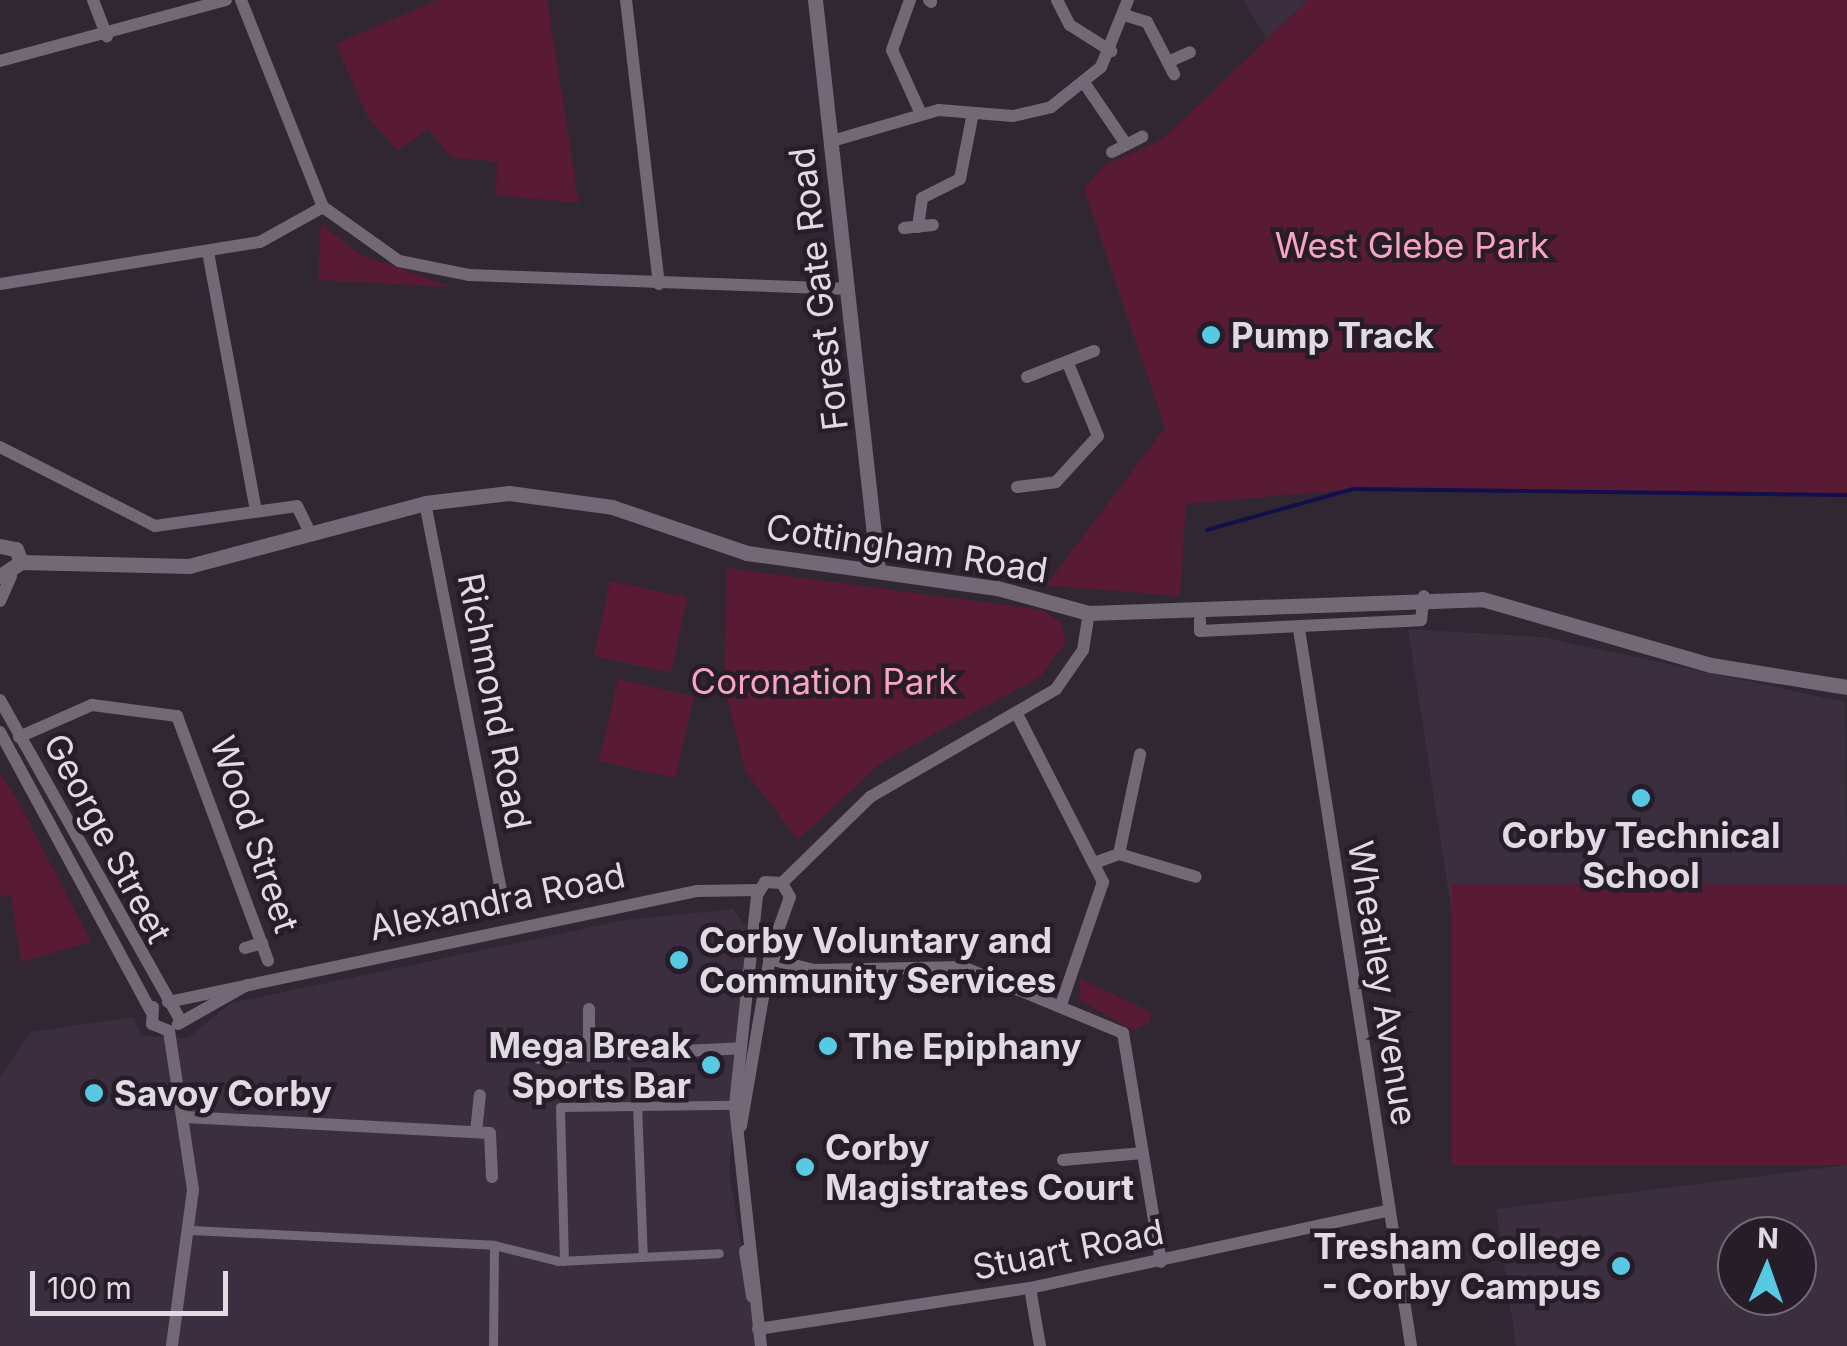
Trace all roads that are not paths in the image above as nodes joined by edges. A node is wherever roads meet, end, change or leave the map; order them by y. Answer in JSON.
{"nodes":[{"id":1,"x":93,"y":0,"type":"edge"},
{"id":2,"x":226,"y":0,"type":"edge"},
{"id":3,"x":241,"y":0,"type":"edge"},
{"id":4,"x":626,"y":0,"type":"edge"},
{"id":5,"x":815,"y":0,"type":"edge"},
{"id":6,"x":910,"y":0,"type":"edge"},
{"id":7,"x":1057,"y":0,"type":"edge"},
{"id":8,"x":1128,"y":0,"type":"edge"},
{"id":9,"x":1124,"y":15,"type":"junction"},
{"id":10,"x":107,"y":36,"type":"junction"},
{"id":11,"x":1111,"y":51,"type":"junction"},
{"id":12,"x":1190,"y":52,"type":"dead end"},
{"id":13,"x":0,"y":61,"type":"edge"},
{"id":14,"x":1085,"y":84,"type":"junction"},
{"id":15,"x":973,"y":113,"type":"junction"},
{"id":16,"x":921,"y":114,"type":"junction"},
{"id":17,"x":1142,"y":137,"type":"dead end"},
{"id":18,"x":832,"y":141,"type":"junction"},
{"id":19,"x":1126,"y":144,"type":"junction"},
{"id":20,"x":1112,"y":152,"type":"dead end"},
{"id":21,"x":323,"y":207,"type":"junction"},
{"id":22,"x":934,"y":225,"type":"dead end"},
{"id":23,"x":208,"y":252,"type":"junction"},
{"id":24,"x":0,"y":284,"type":"edge"},
{"id":25,"x":658,"y":284,"type":"junction"},
{"id":26,"x":849,"y":288,"type":"junction"},
{"id":27,"x":1094,"y":350,"type":"dead end"},
{"id":28,"x":1069,"y":366,"type":"junction"},
{"id":29,"x":1026,"y":377,"type":"dead end"},
{"id":30,"x":0,"y":447,"type":"edge"},
{"id":31,"x":1016,"y":487,"type":"dead end"},
{"id":32,"x":426,"y":503,"type":"junction"},
{"id":33,"x":256,"y":511,"type":"junction"},
{"id":34,"x":311,"y":534,"type":"junction"},
{"id":35,"x":1,"y":545,"type":"edge"},
{"id":36,"x":21,"y":562,"type":"junction"},
{"id":37,"x":878,"y":572,"type":"junction"},
{"id":38,"x":5,"y":576,"type":"edge"},
{"id":39,"x":1424,"y":596,"type":"junction"},
{"id":40,"x":0,"y":602,"type":"edge"},
{"id":41,"x":1089,"y":612,"type":"junction"},
{"id":42,"x":1200,"y":620,"type":"dead end"},
{"id":43,"x":1300,"y":629,"type":"junction"},
{"id":44,"x":1847,"y":687,"type":"edge"},
{"id":45,"x":0,"y":700,"type":"edge"},
{"id":46,"x":1018,"y":714,"type":"junction"},
{"id":47,"x":0,"y":732,"type":"edge"},
{"id":48,"x":19,"y":737,"type":"junction"},
{"id":49,"x":1140,"y":754,"type":"dead end"},
{"id":50,"x":1118,"y":854,"type":"junction"},
{"id":51,"x":1097,"y":862,"type":"junction"},
{"id":52,"x":1196,"y":877,"type":"dead end"},
{"id":53,"x":782,"y":882,"type":"junction"},
{"id":54,"x":758,"y":895,"type":"junction"},
{"id":55,"x":786,"y":907,"type":"junction"},
{"id":56,"x":505,"y":910,"type":"dead end"},
{"id":57,"x":262,"y":943,"type":"junction"},
{"id":58,"x":245,"y":948,"type":"dead end"},
{"id":59,"x":769,"y":959,"type":"junction"},
{"id":60,"x":268,"y":961,"type":"dead end"},
{"id":61,"x":250,"y":983,"type":"junction"},
{"id":62,"x":167,"y":1002,"type":"junction"},
{"id":63,"x":1062,"y":1002,"type":"junction"},
{"id":64,"x":588,"y":1009,"type":"dead end"},
{"id":65,"x":151,"y":1011,"type":"junction"},
{"id":66,"x":180,"y":1020,"type":"junction"},
{"id":67,"x":169,"y":1031,"type":"junction"},
{"id":68,"x":741,"y":1048,"type":"junction"},
{"id":69,"x":589,"y":1056,"type":"junction"},
{"id":70,"x":540,"y":1058,"type":"dead end"},
{"id":71,"x":480,"y":1095,"type":"dead end"},
{"id":72,"x":636,"y":1104,"type":"junction"},
{"id":73,"x":735,"y":1105,"type":"junction"},
{"id":74,"x":185,"y":1117,"type":"junction"},
{"id":75,"x":740,"y":1126,"type":"junction"},
{"id":76,"x":476,"y":1132,"type":"junction"},
{"id":77,"x":1143,"y":1153,"type":"junction"},
{"id":78,"x":1063,"y":1160,"type":"dead end"},
{"id":79,"x":492,"y":1178,"type":"dead end"},
{"id":80,"x":1386,"y":1212,"type":"junction"},
{"id":81,"x":191,"y":1230,"type":"junction"},
{"id":82,"x":494,"y":1245,"type":"junction"},
{"id":83,"x":719,"y":1253,"type":"dead end"},
{"id":84,"x":643,"y":1257,"type":"junction"},
{"id":85,"x":564,"y":1261,"type":"junction"},
{"id":86,"x":1161,"y":1262,"type":"junction"},
{"id":87,"x":1030,"y":1288,"type":"junction"},
{"id":88,"x":758,"y":1329,"type":"junction"},
{"id":89,"x":177,"y":1345,"type":"edge"},
{"id":90,"x":493,"y":1346,"type":"edge"},
{"id":91,"x":762,"y":1346,"type":"edge"},
{"id":92,"x":1040,"y":1346,"type":"edge"},
{"id":93,"x":1411,"y":1346,"type":"edge"}],
"edges":[{"from":1,"to":10,"type":"street"},
{"from":2,"to":10,"type":"street"},
{"from":3,"to":21,"type":"street"},
{"from":4,"to":25,"type":"street"},
{"from":5,"to":18,"type":"street","name":"Forest Gate Road"},
{"from":6,"to":16,"type":"street"},
{"from":7,"to":11,"type":"street"},
{"from":8,"to":9,"type":"street"},
{"from":9,"to":11,"type":"street"},
{"from":9,"to":12,"type":"street"},
{"from":10,"to":13,"type":"street"},
{"from":11,"to":14,"type":"street"},
{"from":14,"to":15,"type":"street"},
{"from":14,"to":19,"type":"street"},
{"from":15,"to":16,"type":"street"},
{"from":15,"to":22,"type":"street"},
{"from":16,"to":18,"type":"street"},
{"from":17,"to":19,"type":"street"},
{"from":18,"to":26,"type":"street","name":"Forest Gate Road"},
{"from":19,"to":20,"type":"street"},
{"from":21,"to":23,"type":"street"},
{"from":21,"to":25,"type":"street"},
{"from":23,"to":24,"type":"street"},
{"from":23,"to":33,"type":"street"},
{"from":25,"to":26,"type":"street"},
{"from":26,"to":37,"type":"street","name":"Forest Gate Road"},
{"from":27,"to":28,"type":"street"},
{"from":28,"to":29,"type":"street"},
{"from":28,"to":31,"type":"street"},
{"from":30,"to":33,"type":"street"},
{"from":32,"to":34,"type":"street","name":"Cottingham Road"},
{"from":32,"to":37,"type":"street","name":"Cottingham Road"},
{"from":32,"to":56,"type":"street","name":"Richmond Road"},
{"from":33,"to":34,"type":"street"},
{"from":34,"to":36,"type":"street","name":"Cottingham Road"},
{"from":35,"to":36,"type":"street"},
{"from":36,"to":38,"type":"street"},
{"from":37,"to":41,"type":"street","name":"Cottingham Road"},
{"from":38,"to":40,"type":"street"},
{"from":39,"to":41,"type":"street","name":"Cottingham Road"},
{"from":39,"to":43,"type":"street"},
{"from":39,"to":44,"type":"street","name":"Cottingham Road"},
{"from":41,"to":46,"type":"street"},
{"from":42,"to":43,"type":"street"},
{"from":43,"to":80,"type":"street","name":"Wheatley Avenue"},
{"from":45,"to":48,"type":"street","name":"George Street"},
{"from":46,"to":51,"type":"street"},
{"from":46,"to":53,"type":"street"},
{"from":47,"to":65,"type":"street","name":"George Street"},
{"from":48,"to":57,"type":"street","name":"Wood Street"},
{"from":48,"to":62,"type":"street","name":"George Street"},
{"from":49,"to":50,"type":"street"},
{"from":50,"to":51,"type":"street"},
{"from":50,"to":52,"type":"street"},
{"from":51,"to":63,"type":"street"},
{"from":53,"to":54,"type":"street"},
{"from":53,"to":55,"type":"street"},
{"from":54,"to":55,"type":"street"},
{"from":54,"to":61,"type":"street","name":"Alexandra Road"},
{"from":54,"to":68,"type":"street"},
{"from":55,"to":59,"type":"street"},
{"from":57,"to":58,"type":"street"},
{"from":57,"to":60,"type":"street","name":"Wood Street"},
{"from":59,"to":63,"type":"street"},
{"from":59,"to":75,"type":"street"},
{"from":61,"to":62,"type":"street","name":"Alexandra Road"},
{"from":61,"to":66,"type":"street","name":"Alexandra Road"},
{"from":62,"to":65,"type":"street"},
{"from":62,"to":66,"type":"street","name":"George Street"},
{"from":63,"to":77,"type":"street"},
{"from":64,"to":69,"type":"street"},
{"from":65,"to":67,"type":"street","name":"George Street"},
{"from":66,"to":67,"type":"street"},
{"from":67,"to":74,"type":"street"},
{"from":68,"to":69,"type":"street"},
{"from":68,"to":73,"type":"street"},
{"from":69,"to":70,"type":"street"},
{"from":71,"to":76,"type":"street"},
{"from":72,"to":73,"type":"street"},
{"from":72,"to":84,"type":"street"},
{"from":72,"to":85,"type":"street"},
{"from":73,"to":75,"type":"street"},
{"from":74,"to":76,"type":"street"},
{"from":74,"to":81,"type":"street"},
{"from":75,"to":88,"type":"street"},
{"from":76,"to":79,"type":"street"},
{"from":77,"to":78,"type":"street"},
{"from":77,"to":86,"type":"street"},
{"from":80,"to":86,"type":"street","name":"Stuart Road"},
{"from":80,"to":93,"type":"street","name":"Wheatley Avenue"},
{"from":81,"to":82,"type":"street"},
{"from":81,"to":89,"type":"street"},
{"from":82,"to":85,"type":"street"},
{"from":82,"to":90,"type":"street"},
{"from":83,"to":84,"type":"street"},
{"from":84,"to":85,"type":"street"},
{"from":86,"to":87,"type":"street","name":"Stuart Road"},
{"from":87,"to":88,"type":"street","name":"Stuart Road"},
{"from":87,"to":92,"type":"street"},
{"from":88,"to":91,"type":"street"}]}
